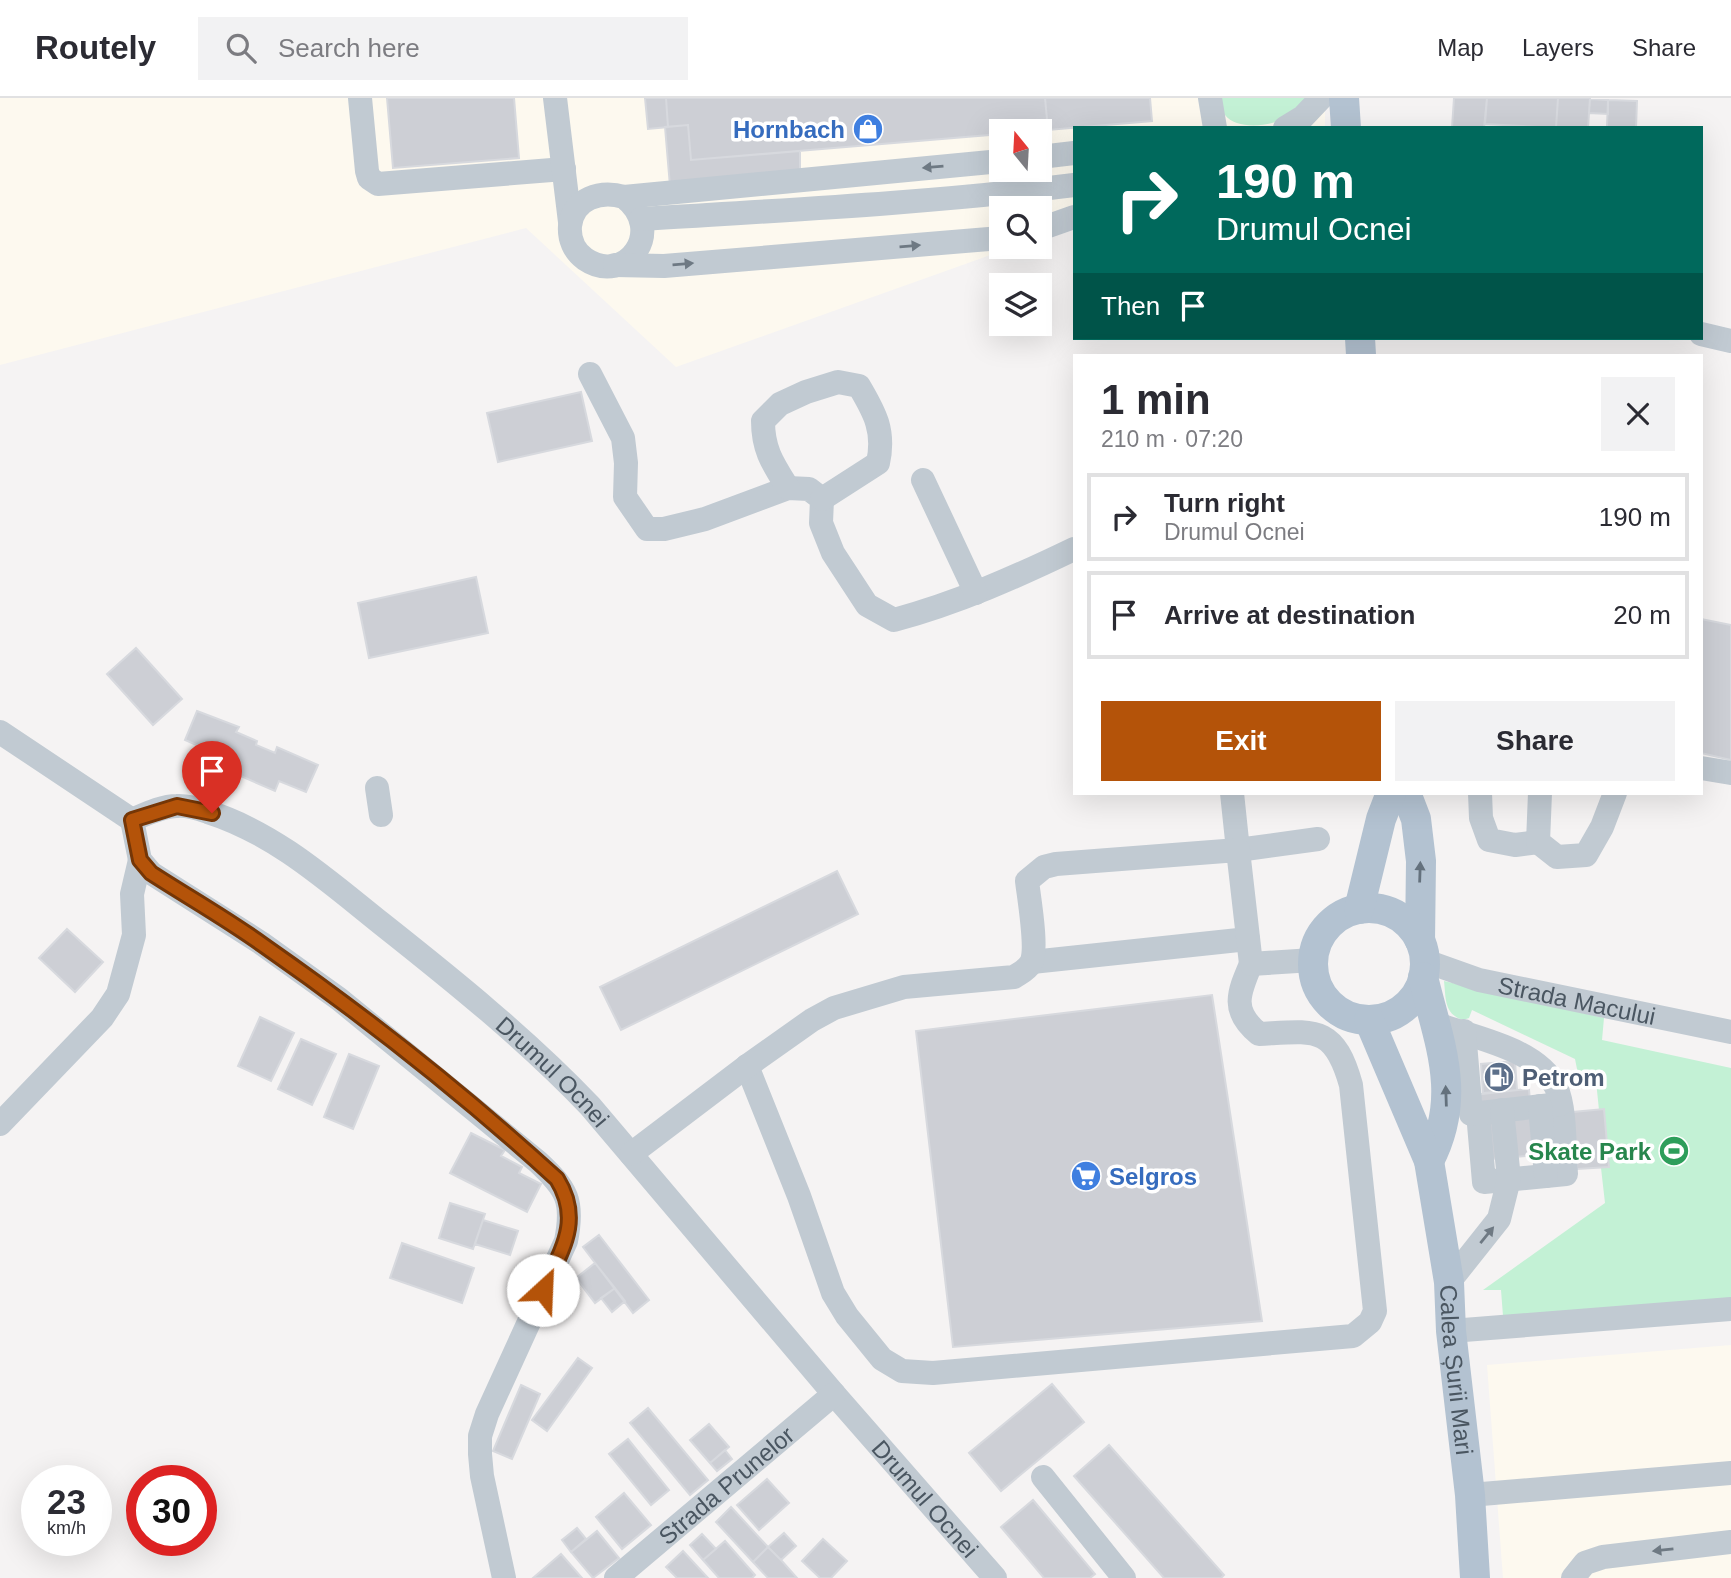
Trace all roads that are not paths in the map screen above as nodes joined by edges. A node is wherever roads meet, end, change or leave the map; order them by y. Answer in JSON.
{"nodes":[{"id":1,"x":360,"y":98,"type":"edge"},
{"id":2,"x":555,"y":98,"type":"edge"},
{"id":3,"x":1210,"y":98,"type":"edge"},
{"id":4,"x":1321,"y":98,"type":"edge"},
{"id":5,"x":1344,"y":98,"type":"edge"},
{"id":6,"x":1215,"y":126,"type":"edge"},
{"id":7,"x":1288,"y":126,"type":"edge"},
{"id":8,"x":1346,"y":126,"type":"edge"},
{"id":9,"x":1073,"y":153,"type":"edge"},
{"id":10,"x":1052,"y":156,"type":"edge"},
{"id":11,"x":989,"y":162,"type":"edge"},
{"id":12,"x":564,"y":173,"type":"junction"},
{"id":13,"x":1073,"y":185,"type":"edge"},
{"id":14,"x":1017,"y":190,"type":"edge"},
{"id":15,"x":624,"y":197,"type":"junction"},
{"id":16,"x":1073,"y":217,"type":"edge"},
{"id":17,"x":641,"y":219,"type":"junction"},
{"id":18,"x":570,"y":222,"type":"junction"},
{"id":19,"x":1052,"y":225,"type":"edge"},
{"id":20,"x":989,"y":239,"type":"edge"},
{"id":21,"x":615,"y":265,"type":"junction"},
{"id":22,"x":1703,"y":334,"type":"edge"},
{"id":23,"x":1731,"y":341,"type":"edge"},
{"id":24,"x":590,"y":374,"type":"dead end"},
{"id":25,"x":923,"y":480,"type":"dead end"},
{"id":26,"x":788,"y":488,"type":"junction"},
{"id":27,"x":822,"y":499,"type":"junction"},
{"id":28,"x":1073,"y":549,"type":"edge"},
{"id":29,"x":976,"y":593,"type":"junction"},
{"id":30,"x":0,"y":732,"type":"edge"},
{"id":31,"x":1703,"y":768,"type":"edge"},
{"id":32,"x":1731,"y":773,"type":"edge"},
{"id":33,"x":377,"y":788,"type":"dead end"},
{"id":34,"x":1232,"y":795,"type":"edge"},
{"id":35,"x":1390,"y":795,"type":"edge"},
{"id":36,"x":1407,"y":795,"type":"edge"},
{"id":37,"x":1480,"y":795,"type":"edge"},
{"id":38,"x":1540,"y":795,"type":"edge"},
{"id":39,"x":1614,"y":795,"type":"edge"},
{"id":40,"x":381,"y":815,"type":"dead end"},
{"id":41,"x":132,"y":820,"type":"junction"},
{"id":42,"x":1318,"y":839,"type":"dead end"},
{"id":43,"x":1538,"y":842,"type":"junction"},
{"id":44,"x":1238,"y":850,"type":"junction"},
{"id":45,"x":140,"y":860,"type":"junction"},
{"id":46,"x":1359,"y":909,"type":"junction"},
{"id":47,"x":1248,"y":939,"type":"junction"},
{"id":48,"x":1423,"y":959,"type":"junction"},
{"id":49,"x":1312,"y":960,"type":"junction"},
{"id":50,"x":1032,"y":962,"type":"junction"},
{"id":51,"x":1251,"y":964,"type":"junction"},
{"id":52,"x":1369,"y":1020,"type":"junction"},
{"id":53,"x":1450,"y":1028,"type":"junction"},
{"id":54,"x":1731,"y":1032,"type":"edge"},
{"id":55,"x":747,"y":1066,"type":"junction"},
{"id":56,"x":1516,"y":1108,"type":"junction"},
{"id":57,"x":0,"y":1124,"type":"edge"},
{"id":58,"x":631,"y":1154,"type":"junction"},
{"id":59,"x":1429,"y":1161,"type":"junction"},
{"id":60,"x":1522,"y":1178,"type":"junction"},
{"id":61,"x":1449,"y":1282,"type":"junction"},
{"id":62,"x":1731,"y":1309,"type":"edge"},
{"id":63,"x":1451,"y":1331,"type":"junction"},
{"id":64,"x":834,"y":1394,"type":"junction"},
{"id":65,"x":1731,"y":1473,"type":"edge"},
{"id":66,"x":1043,"y":1477,"type":"dead end"},
{"id":67,"x":1470,"y":1495,"type":"junction"},
{"id":68,"x":1731,"y":1542,"type":"edge"},
{"id":69,"x":504,"y":1578,"type":"edge"},
{"id":70,"x":616,"y":1578,"type":"edge"},
{"id":71,"x":995,"y":1578,"type":"edge"},
{"id":72,"x":1124,"y":1578,"type":"edge"},
{"id":73,"x":1475,"y":1578,"type":"edge"},
{"id":74,"x":1573,"y":1578,"type":"edge"}],
"edges":[{"from":1,"to":12,"type":"street"},
{"from":2,"to":12,"type":"street"},
{"from":3,"to":6,"type":"street"},
{"from":4,"to":7,"type":"street"},
{"from":5,"to":8,"type":"main road"},
{"from":9,"to":10,"type":"street"},
{"from":11,"to":15,"type":"street","one_way":true},
{"from":12,"to":18,"type":"street"},
{"from":13,"to":14,"type":"street"},
{"from":14,"to":17,"type":"street"},
{"from":15,"to":17,"type":"street"},
{"from":15,"to":18,"type":"street"},
{"from":16,"to":19,"type":"street"},
{"from":17,"to":21,"type":"street"},
{"from":18,"to":21,"type":"street"},
{"from":21,"to":20,"type":"street","one_way":true},
{"from":22,"to":23,"type":"street"},
{"from":24,"to":26,"type":"street"},
{"from":25,"to":29,"type":"street"},
{"from":26,"to":27,"type":"street"},
{"from":26,"to":27,"type":"street"},
{"from":27,"to":29,"type":"street"},
{"from":28,"to":29,"type":"street"},
{"from":30,"to":41,"type":"street"},
{"from":31,"to":32,"type":"street"},
{"from":33,"to":40,"type":"street"},
{"from":34,"to":44,"type":"street"},
{"from":35,"to":46,"type":"main road"},
{"from":48,"to":36,"type":"main road","one_way":true},
{"from":37,"to":43,"type":"street"},
{"from":38,"to":43,"type":"street"},
{"from":39,"to":43,"type":"street"},
{"from":41,"to":45,"type":"street"},
{"from":41,"to":58,"type":"street","name":"Drumul Ocnei"},
{"from":42,"to":44,"type":"street"},
{"from":44,"to":47,"type":"street"},
{"from":44,"to":50,"type":"street"},
{"from":45,"to":57,"type":"street"},
{"from":45,"to":69,"type":"street"},
{"from":46,"to":48,"type":"main road"},
{"from":46,"to":49,"type":"main road"},
{"from":47,"to":50,"type":"street"},
{"from":47,"to":51,"type":"street"},
{"from":48,"to":52,"type":"main road"},
{"from":48,"to":53,"type":"main road"},
{"from":48,"to":54,"type":"street","name":"Strada Macului"},
{"from":49,"to":51,"type":"street"},
{"from":49,"to":52,"type":"main road"},
{"from":50,"to":55,"type":"street"},
{"from":51,"to":55,"type":"street"},
{"from":52,"to":59,"type":"main road","name":"Calea Șurii Mari"},
{"from":53,"to":56,"type":"street"},
{"from":53,"to":56,"type":"street"},
{"from":59,"to":53,"type":"main road","one_way":true},
{"from":55,"to":58,"type":"street"},
{"from":56,"to":60,"type":"street"},
{"from":56,"to":60,"type":"street"},
{"from":58,"to":64,"type":"street","name":"Drumul Ocnei"},
{"from":59,"to":61,"type":"main road","name":"Calea Șurii Mari"},
{"from":61,"to":60,"type":"street","one_way":true},
{"from":61,"to":63,"type":"main road","name":"Calea Șurii Mari"},
{"from":62,"to":63,"type":"street"},
{"from":63,"to":67,"type":"main road","name":"Calea Șurii Mari"},
{"from":64,"to":70,"type":"street","name":"Strada Prunelor"},
{"from":64,"to":71,"type":"street","name":"Drumul Ocnei"},
{"from":65,"to":67,"type":"street"},
{"from":66,"to":72,"type":"street"},
{"from":67,"to":73,"type":"main road","name":"Calea Șurii Mari"},
{"from":68,"to":74,"type":"street","one_way":true}]}
